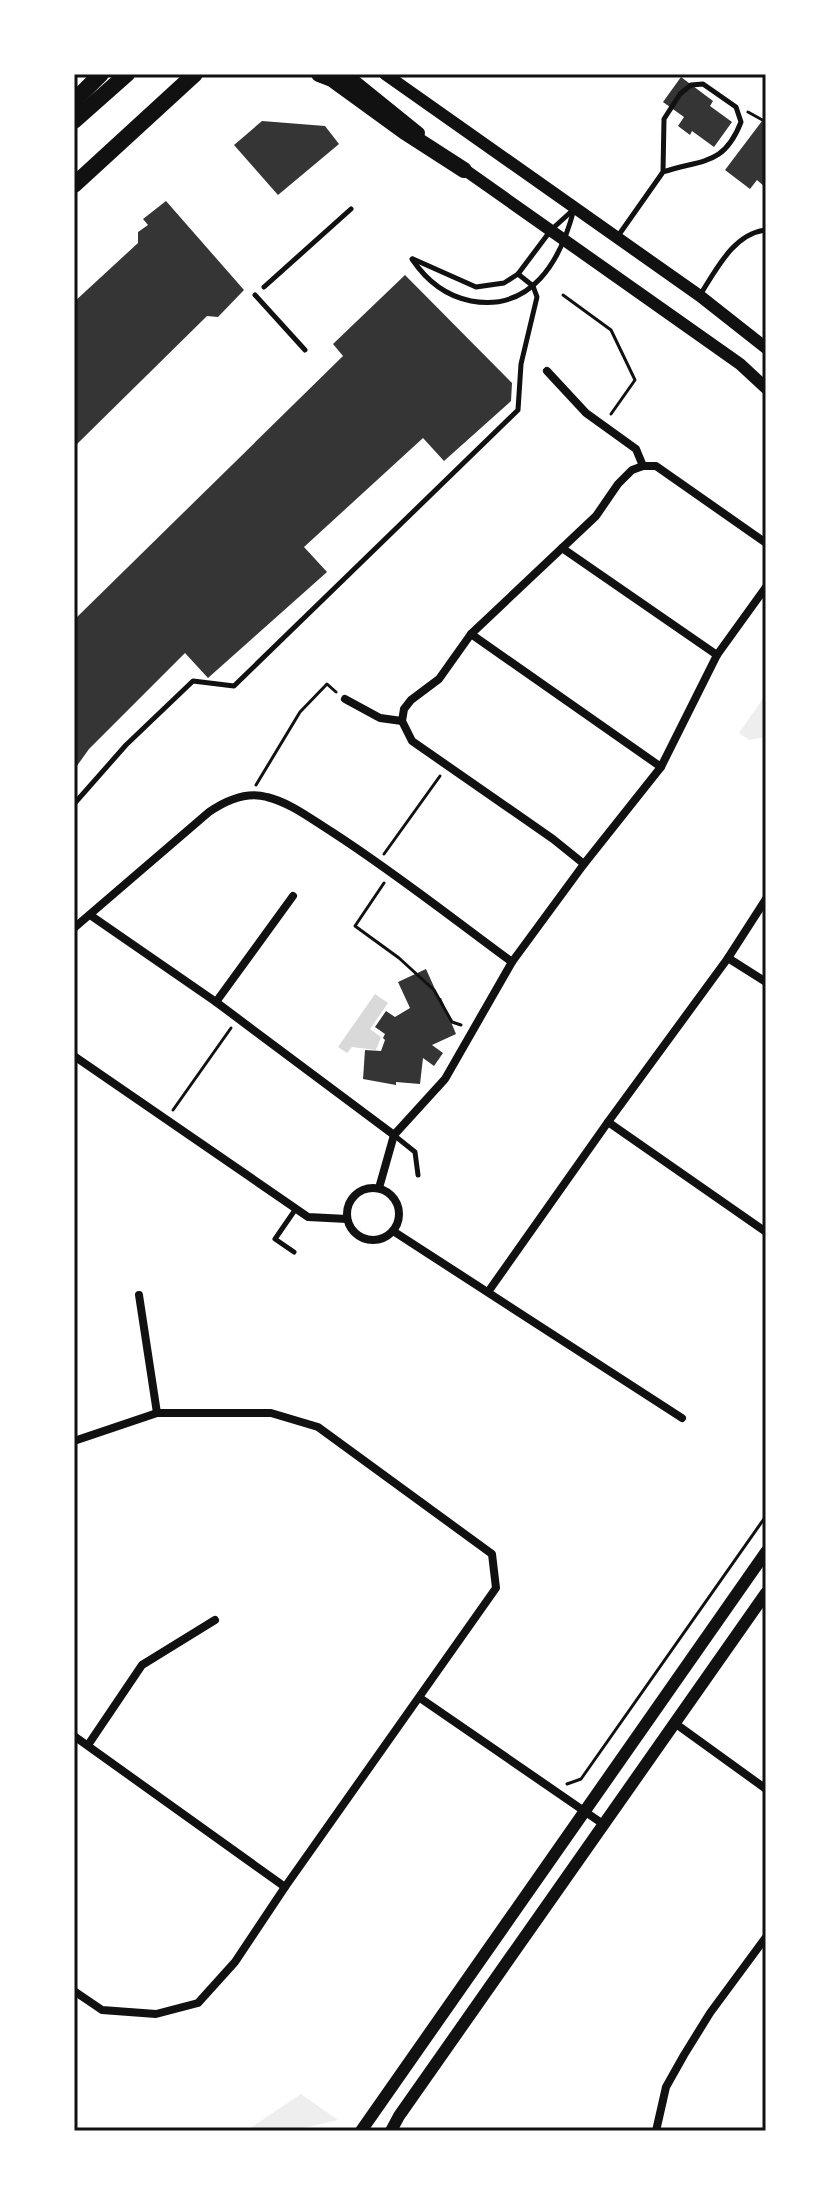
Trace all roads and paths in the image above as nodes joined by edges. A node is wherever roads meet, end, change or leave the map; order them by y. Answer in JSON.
{"nodes":[{"id":1,"x":101,"y":74,"type":"edge"},
{"id":2,"x":127,"y":74,"type":"edge"},
{"id":3,"x":195,"y":74,"type":"edge"},
{"id":4,"x":319,"y":74,"type":"edge"},
{"id":5,"x":346,"y":74,"type":"edge"},
{"id":6,"x":385,"y":74,"type":"edge"},
{"id":7,"x":74,"y":101,"type":"edge"},
{"id":8,"x":74,"y":121,"type":"edge"},
{"id":9,"x":464,"y":170,"type":"junction"},
{"id":10,"x":663,"y":172,"type":"junction"},
{"id":11,"x":74,"y":185,"type":"edge"},
{"id":12,"x":351,"y":209,"type":"dead end"},
{"id":13,"x":574,"y":209,"type":"junction"},
{"id":14,"x":551,"y":230,"type":"junction"},
{"id":15,"x":766,"y":230,"type":"edge"},
{"id":16,"x":617,"y":237,"type":"junction"},
{"id":17,"x":566,"y":240,"type":"junction"},
{"id":18,"x":518,"y":274,"type":"junction"},
{"id":19,"x":533,"y":286,"type":"junction"},
{"id":20,"x":264,"y":287,"type":"dead end"},
{"id":21,"x":255,"y":295,"type":"dead end"},
{"id":22,"x":563,"y":295,"type":"dead end"},
{"id":23,"x":700,"y":296,"type":"junction"},
{"id":24,"x":751,"y":335,"type":"junction"},
{"id":25,"x":766,"y":337,"type":"edge"},
{"id":26,"x":766,"y":348,"type":"edge"},
{"id":27,"x":305,"y":350,"type":"dead end"},
{"id":28,"x":547,"y":371,"type":"dead end"},
{"id":29,"x":766,"y":388,"type":"edge"},
{"id":30,"x":602,"y":426,"type":"junction"},
{"id":31,"x":643,"y":466,"type":"junction"},
{"id":32,"x":766,"y":543,"type":"edge"},
{"id":33,"x":562,"y":548,"type":"junction"},
{"id":34,"x":766,"y":587,"type":"edge"},
{"id":35,"x":471,"y":634,"type":"junction"},
{"id":36,"x":717,"y":655,"type":"junction"},
{"id":37,"x":345,"y":699,"type":"joint"},
{"id":38,"x":402,"y":721,"type":"junction"},
{"id":39,"x":447,"y":766,"type":"junction"},
{"id":40,"x":661,"y":767,"type":"junction"},
{"id":41,"x":253,"y":796,"type":"junction"},
{"id":42,"x":74,"y":804,"type":"edge"},
{"id":43,"x":378,"y":864,"type":"junction"},
{"id":44,"x":584,"y":864,"type":"junction"},
{"id":45,"x":391,"y":873,"type":"junction"},
{"id":46,"x":293,"y":896,"type":"dead end"},
{"id":47,"x":766,"y":899,"type":"edge"},
{"id":48,"x":90,"y":915,"type":"junction"},
{"id":49,"x":74,"y":928,"type":"edge"},
{"id":50,"x":728,"y":958,"type":"junction"},
{"id":51,"x":512,"y":962,"type":"junction"},
{"id":52,"x":766,"y":982,"type":"edge"},
{"id":53,"x":216,"y":1002,"type":"junction"},
{"id":54,"x":237,"y":1018,"type":"junction"},
{"id":55,"x":474,"y":1029,"type":"junction"},
{"id":56,"x":74,"y":1056,"type":"edge"},
{"id":57,"x":166,"y":1119,"type":"junction"},
{"id":58,"x":608,"y":1122,"type":"junction"},
{"id":59,"x":394,"y":1135,"type":"junction"},
{"id":60,"x":418,"y":1175,"type":"dead end"},
{"id":61,"x":379,"y":1188,"type":"junction"},
{"id":62,"x":296,"y":1209,"type":"junction"},
{"id":63,"x":347,"y":1219,"type":"junction"},
{"id":64,"x":393,"y":1231,"type":"junction"},
{"id":65,"x":766,"y":1232,"type":"edge"},
{"id":66,"x":294,"y":1252,"type":"dead end"},
{"id":67,"x":488,"y":1292,"type":"junction"},
{"id":68,"x":139,"y":1295,"type":"dead end"},
{"id":69,"x":157,"y":1413,"type":"junction"},
{"id":70,"x":682,"y":1418,"type":"dead end"},
{"id":71,"x":74,"y":1441,"type":"edge"},
{"id":72,"x":766,"y":1516,"type":"edge"},
{"id":73,"x":766,"y":1552,"type":"edge"},
{"id":74,"x":766,"y":1593,"type":"edge"},
{"id":75,"x":215,"y":1620,"type":"dead end"},
{"id":76,"x":420,"y":1698,"type":"junction"},
{"id":77,"x":676,"y":1724,"type":"junction"},
{"id":78,"x":74,"y":1736,"type":"edge"},
{"id":79,"x":88,"y":1745,"type":"junction"},
{"id":80,"x":564,"y":1785,"type":"dead end"},
{"id":81,"x":766,"y":1789,"type":"edge"},
{"id":82,"x":585,"y":1813,"type":"junction"},
{"id":83,"x":603,"y":1824,"type":"junction"},
{"id":84,"x":285,"y":1887,"type":"junction"},
{"id":85,"x":766,"y":1937,"type":"edge"},
{"id":86,"x":74,"y":1991,"type":"edge"},
{"id":87,"x":361,"y":2131,"type":"edge"},
{"id":88,"x":391,"y":2131,"type":"edge"},
{"id":89,"x":656,"y":2131,"type":"edge"}],
"edges":[{"from":1,"to":7,"type":"highway"},
{"from":2,"to":8,"type":"highway"},
{"from":3,"to":11,"type":"highway"},
{"from":4,"to":9,"type":"highway"},
{"from":5,"to":9,"type":"main road"},
{"from":6,"to":13,"type":"main road"},
{"from":9,"to":14,"type":"main road"},
{"from":10,"to":10,"type":"lane"},
{"from":10,"to":16,"type":"lane"},
{"from":12,"to":20,"type":"lane"},
{"from":13,"to":14,"type":"lane"},
{"from":13,"to":16,"type":"main road"},
{"from":13,"to":17,"type":"lane"},
{"from":14,"to":17,"type":"main road"},
{"from":14,"to":18,"type":"lane"},
{"from":15,"to":23,"type":"lane"},
{"from":16,"to":23,"type":"main road"},
{"from":17,"to":19,"type":"lane"},
{"from":17,"to":29,"type":"main road"},
{"from":18,"to":19,"type":"lane"},
{"from":18,"to":19,"type":"lane"},
{"from":19,"to":42,"type":"lane"},
{"from":21,"to":27,"type":"lane"},
{"from":22,"to":30,"type":"path"},
{"from":23,"to":24,"type":"main road"},
{"from":24,"to":25,"type":"street"},
{"from":24,"to":26,"type":"main road"},
{"from":28,"to":30,"type":"street"},
{"from":30,"to":31,"type":"street"},
{"from":31,"to":32,"type":"street"},
{"from":31,"to":33,"type":"street"},
{"from":33,"to":35,"type":"street"},
{"from":33,"to":36,"type":"street"},
{"from":34,"to":36,"type":"street"},
{"from":35,"to":38,"type":"street"},
{"from":35,"to":40,"type":"street"},
{"from":36,"to":40,"type":"street"},
{"from":37,"to":38,"type":"street"},
{"from":37,"to":41,"type":"path"},
{"from":38,"to":39,"type":"street"},
{"from":39,"to":43,"type":"path"},
{"from":39,"to":44,"type":"street"},
{"from":40,"to":44,"type":"street"},
{"from":41,"to":43,"type":"street"},
{"from":41,"to":48,"type":"street"},
{"from":43,"to":45,"type":"street"},
{"from":44,"to":51,"type":"street"},
{"from":45,"to":51,"type":"street"},
{"from":45,"to":55,"type":"path"},
{"from":46,"to":53,"type":"street"},
{"from":47,"to":50,"type":"street"},
{"from":48,"to":49,"type":"street"},
{"from":48,"to":53,"type":"street"},
{"from":50,"to":52,"type":"street"},
{"from":50,"to":58,"type":"street"},
{"from":51,"to":55,"type":"street"},
{"from":53,"to":54,"type":"street"},
{"from":54,"to":57,"type":"path"},
{"from":54,"to":59,"type":"street"},
{"from":55,"to":59,"type":"street"},
{"from":56,"to":57,"type":"street"},
{"from":57,"to":62,"type":"street"},
{"from":58,"to":65,"type":"street"},
{"from":58,"to":67,"type":"street"},
{"from":59,"to":60,"type":"lane"},
{"from":59,"to":61,"type":"street"},
{"from":61,"to":63,"type":"street"},
{"from":61,"to":64,"type":"street"},
{"from":62,"to":63,"type":"street"},
{"from":62,"to":66,"type":"lane"},
{"from":63,"to":64,"type":"street"},
{"from":64,"to":67,"type":"street"},
{"from":67,"to":70,"type":"street"},
{"from":68,"to":69,"type":"street"},
{"from":69,"to":71,"type":"street"},
{"from":69,"to":76,"type":"street"},
{"from":72,"to":80,"type":"path"},
{"from":73,"to":82,"type":"main road"},
{"from":74,"to":77,"type":"main road"},
{"from":75,"to":79,"type":"street"},
{"from":76,"to":82,"type":"street"},
{"from":76,"to":84,"type":"street"},
{"from":77,"to":81,"type":"street"},
{"from":77,"to":83,"type":"main road"},
{"from":78,"to":79,"type":"street"},
{"from":79,"to":84,"type":"street"},
{"from":82,"to":83,"type":"street"},
{"from":82,"to":87,"type":"main road"},
{"from":83,"to":88,"type":"main road"},
{"from":84,"to":86,"type":"street"},
{"from":85,"to":89,"type":"street"}]}
